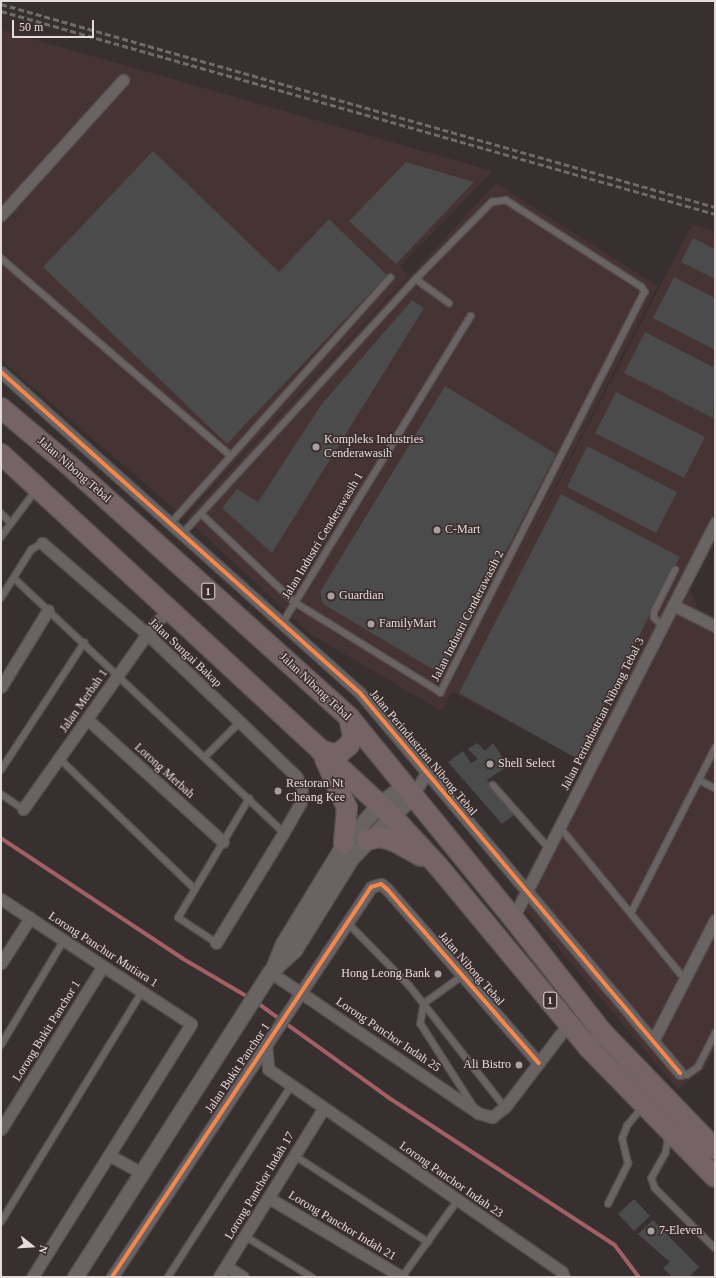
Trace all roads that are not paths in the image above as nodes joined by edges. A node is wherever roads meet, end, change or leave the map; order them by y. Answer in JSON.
{"nodes":[{"id":1,"x":123,"y":80,"type":"dead end"},
{"id":2,"x":1,"y":215,"type":"edge"},
{"id":3,"x":1,"y":258,"type":"edge"},
{"id":4,"x":390,"y":278,"type":"dead end"},
{"id":5,"x":416,"y":279,"type":"junction"},
{"id":6,"x":448,"y":303,"type":"dead end"},
{"id":7,"x":471,"y":316,"type":"dead end"},
{"id":8,"x":1,"y":372,"type":"edge"},
{"id":9,"x":1,"y":408,"type":"edge"},
{"id":10,"x":1,"y":454,"type":"edge"},
{"id":11,"x":231,"y":456,"type":"junction"},
{"id":12,"x":37,"y":488,"type":"junction"},
{"id":13,"x":1,"y":513,"type":"edge"},
{"id":14,"x":202,"y":514,"type":"junction"},
{"id":15,"x":715,"y":522,"type":"edge"},
{"id":16,"x":11,"y":523,"type":"junction"},
{"id":17,"x":171,"y":523,"type":"junction"},
{"id":18,"x":183,"y":533,"type":"junction"},
{"id":19,"x":1,"y":537,"type":"edge"},
{"id":20,"x":42,"y":543,"type":"joint"},
{"id":21,"x":675,"y":570,"type":"dead end"},
{"id":22,"x":14,"y":578,"type":"junction"},
{"id":23,"x":1,"y":598,"type":"edge"},
{"id":24,"x":295,"y":603,"type":"junction"},
{"id":25,"x":673,"y":605,"type":"junction"},
{"id":26,"x":168,"y":609,"type":"junction"},
{"id":27,"x":48,"y":610,"type":"junction"},
{"id":28,"x":282,"y":624,"type":"junction"},
{"id":29,"x":662,"y":626,"type":"junction"},
{"id":30,"x":715,"y":626,"type":"edge"},
{"id":31,"x":147,"y":634,"type":"junction"},
{"id":32,"x":84,"y":643,"type":"junction"},
{"id":33,"x":118,"y":675,"type":"junction"},
{"id":34,"x":1,"y":687,"type":"edge"},
{"id":35,"x":349,"y":717,"type":"junction"},
{"id":36,"x":87,"y":719,"type":"junction"},
{"id":37,"x":240,"y":722,"type":"junction"},
{"id":38,"x":715,"y":748,"type":"edge"},
{"id":39,"x":320,"y":750,"type":"junction"},
{"id":40,"x":205,"y":757,"type":"junction"},
{"id":41,"x":59,"y":758,"type":"junction"},
{"id":42,"x":1,"y":770,"type":"edge"},
{"id":43,"x":427,"y":772,"type":"junction"},
{"id":44,"x":699,"y":780,"type":"junction"},
{"id":45,"x":493,"y":785,"type":"dead end"},
{"id":46,"x":715,"y":788,"type":"edge"},
{"id":47,"x":409,"y":790,"type":"junction"},
{"id":48,"x":1,"y":794,"type":"edge"},
{"id":49,"x":249,"y":799,"type":"junction"},
{"id":50,"x":23,"y":809,"type":"joint"},
{"id":51,"x":386,"y":810,"type":"junction"},
{"id":52,"x":560,"y":827,"type":"junction"},
{"id":53,"x":284,"y":832,"type":"junction"},
{"id":54,"x":367,"y":840,"type":"junction"},
{"id":55,"x":223,"y":842,"type":"junction"},
{"id":56,"x":344,"y":844,"type":"junction"},
{"id":57,"x":549,"y":848,"type":"junction"},
{"id":58,"x":438,"y":866,"type":"junction"},
{"id":59,"x":195,"y":889,"type":"junction"},
{"id":60,"x":387,"y":889,"type":"joint"},
{"id":61,"x":526,"y":893,"type":"junction"},
{"id":62,"x":1,"y":899,"type":"edge"},
{"id":63,"x":631,"y":913,"type":"junction"},
{"id":64,"x":30,"y":918,"type":"junction"},
{"id":65,"x":513,"y":918,"type":"junction"},
{"id":66,"x":714,"y":922,"type":"edge"},
{"id":67,"x":348,"y":923,"type":"junction"},
{"id":68,"x":64,"y":940,"type":"junction"},
{"id":69,"x":216,"y":943,"type":"joint"},
{"id":70,"x":1,"y":963,"type":"edge"},
{"id":71,"x":103,"y":966,"type":"junction"},
{"id":72,"x":270,"y":972,"type":"junction"},
{"id":73,"x":463,"y":976,"type":"junction"},
{"id":74,"x":685,"y":979,"type":"junction"},
{"id":75,"x":142,"y":992,"type":"junction"},
{"id":76,"x":298,"y":996,"type":"junction"},
{"id":77,"x":424,"y":1004,"type":"junction"},
{"id":78,"x":569,"y":1023,"type":"junction"},
{"id":79,"x":715,"y":1033,"type":"edge"},
{"id":80,"x":653,"y":1041,"type":"junction"},
{"id":81,"x":266,"y":1044,"type":"junction"},
{"id":82,"x":1,"y":1045,"type":"edge"},
{"id":83,"x":539,"y":1063,"type":"junction"},
{"id":84,"x":680,"y":1073,"type":"joint"},
{"id":85,"x":291,"y":1086,"type":"junction"},
{"id":86,"x":644,"y":1104,"type":"junction"},
{"id":87,"x":504,"y":1107,"type":"junction"},
{"id":88,"x":323,"y":1109,"type":"junction"},
{"id":89,"x":478,"y":1113,"type":"junction"},
{"id":90,"x":1,"y":1130,"type":"edge"},
{"id":91,"x":669,"y":1130,"type":"junction"},
{"id":92,"x":715,"y":1149,"type":"edge"},
{"id":93,"x":109,"y":1155,"type":"junction"},
{"id":94,"x":294,"y":1155,"type":"junction"},
{"id":95,"x":142,"y":1173,"type":"junction"},
{"id":96,"x":715,"y":1178,"type":"edge"},
{"id":97,"x":269,"y":1198,"type":"junction"},
{"id":98,"x":458,"y":1200,"type":"junction"},
{"id":99,"x":608,"y":1204,"type":"dead end"},
{"id":100,"x":1,"y":1222,"type":"edge"},
{"id":101,"x":245,"y":1236,"type":"junction"},
{"id":102,"x":428,"y":1242,"type":"junction"},
{"id":103,"x":715,"y":1248,"type":"edge"},
{"id":104,"x":226,"y":1266,"type":"junction"},
{"id":105,"x":564,"y":1276,"type":"edge"},
{"id":106,"x":32,"y":1277,"type":"edge"},
{"id":107,"x":75,"y":1277,"type":"edge"},
{"id":108,"x":112,"y":1277,"type":"edge"},
{"id":109,"x":168,"y":1277,"type":"edge"},
{"id":110,"x":219,"y":1277,"type":"edge"},
{"id":111,"x":243,"y":1277,"type":"edge"},
{"id":112,"x":312,"y":1277,"type":"edge"},
{"id":113,"x":402,"y":1277,"type":"edge"}],
"edges":[{"from":1,"to":2,"type":"street"},
{"from":3,"to":11,"type":"lane"},
{"from":4,"to":11,"type":"lane"},
{"from":5,"to":6,"type":"lane"},
{"from":5,"to":14,"type":"lane"},
{"from":5,"to":24,"type":"lane","name":"Jalan Industri Cenderawasih 2"},
{"from":7,"to":24,"type":"lane","name":"Jalan Industri Cenderawasih 1"},
{"from":8,"to":17,"type":"street","name":"Jalan Perindustrian Nibong Tebal"},
{"from":9,"to":35,"type":"highway","name":"Jalan Nibong Tebal","number":"1"},
{"from":10,"to":12,"type":"highway","number":"1"},
{"from":11,"to":17,"type":"lane"},
{"from":12,"to":16,"type":"lane"},
{"from":12,"to":26,"type":"highway","number":"1"},
{"from":13,"to":16,"type":"lane"},
{"from":14,"to":18,"type":"lane"},
{"from":14,"to":24,"type":"lane","name":"Jalan Industri Cenderawasih 2"},
{"from":15,"to":25,"type":"street","name":"Jalan Perindustrian Nibong Tebal 3"},
{"from":16,"to":19,"type":"lane"},
{"from":17,"to":18,"type":"street","name":"Jalan Perindustrian Nibong Tebal"},
{"from":18,"to":28,"type":"street","name":"Jalan Perindustrian Nibong Tebal"},
{"from":20,"to":22,"type":"lane"},
{"from":20,"to":31,"type":"street","name":"Jalan Sungai Bakap"},
{"from":21,"to":29,"type":"lane"},
{"from":22,"to":23,"type":"lane"},
{"from":22,"to":27,"type":"lane"},
{"from":24,"to":28,"type":"lane","name":"Jalan Industri Cenderawasih 1"},
{"from":25,"to":29,"type":"street","name":"Jalan Perindustrian Nibong Tebal 3"},
{"from":25,"to":30,"type":"street"},
{"from":26,"to":31,"type":"street","name":"Jalan Merbah 1"},
{"from":26,"to":39,"type":"highway","number":"1"},
{"from":27,"to":32,"type":"lane"},
{"from":27,"to":34,"type":"street"},
{"from":28,"to":43,"type":"street","name":"Jalan Perindustrian Nibong Tebal"},
{"from":29,"to":52,"type":"street","name":"Jalan Perindustrian Nibong Tebal 3"},
{"from":31,"to":33,"type":"street","name":"Jalan Merbah 1"},
{"from":31,"to":37,"type":"street","name":"Jalan Sungai Bakap"},
{"from":32,"to":33,"type":"lane"},
{"from":32,"to":42,"type":"lane"},
{"from":33,"to":36,"type":"street","name":"Jalan Merbah 1"},
{"from":33,"to":40,"type":"lane"},
{"from":35,"to":39,"type":"highway"},
{"from":35,"to":47,"type":"highway","name":"Jalan Nibong Tebal","number":"1"},
{"from":36,"to":41,"type":"street","name":"Jalan Merbah 1"},
{"from":36,"to":55,"type":"street","name":"Lorong Merbah"},
{"from":37,"to":40,"type":"lane"},
{"from":37,"to":53,"type":"street","name":"Jalan Sungai Bakap"},
{"from":38,"to":44,"type":"lane"},
{"from":39,"to":51,"type":"highway","number":"1"},
{"from":39,"to":56,"type":"highway"},
{"from":40,"to":49,"type":"lane"},
{"from":41,"to":50,"type":"street","name":"Jalan Merbah 1"},
{"from":41,"to":59,"type":"lane"},
{"from":43,"to":47,"type":"street"},
{"from":43,"to":61,"type":"street","name":"Jalan Perindustrian Nibong Tebal"},
{"from":44,"to":46,"type":"lane"},
{"from":44,"to":63,"type":"lane"},
{"from":45,"to":57,"type":"lane"},
{"from":47,"to":51,"type":"street","name":"Jalan Bukit Panchor 1"},
{"from":47,"to":65,"type":"highway","name":"Jalan Nibong Tebal","number":"1"},
{"from":48,"to":50,"type":"lane"},
{"from":49,"to":53,"type":"lane"},
{"from":49,"to":55,"type":"lane"},
{"from":51,"to":54,"type":"street","name":"Jalan Bukit Panchor 1"},
{"from":51,"to":56,"type":"street"},
{"from":51,"to":58,"type":"highway","number":"1"},
{"from":52,"to":57,"type":"street","name":"Jalan Perindustrian Nibong Tebal 3"},
{"from":52,"to":63,"type":"lane"},
{"from":53,"to":69,"type":"street"},
{"from":54,"to":58,"type":"highway"},
{"from":54,"to":72,"type":"street","name":"Jalan Bukit Panchor 1"},
{"from":55,"to":59,"type":"lane"},
{"from":56,"to":72,"type":"street"},
{"from":57,"to":61,"type":"street","name":"Jalan Perindustrian Nibong Tebal 3"},
{"from":58,"to":78,"type":"highway","number":"1"},
{"from":59,"to":69,"type":"lane"},
{"from":60,"to":67,"type":"street","name":"Jalan Bukit Panchor 1"},
{"from":60,"to":73,"type":"street","name":"Jalan Nibong Tebal"},
{"from":61,"to":65,"type":"street","name":"Jalan Perindustrian Nibong Tebal 3"},
{"from":61,"to":80,"type":"street","name":"Jalan Perindustrian Nibong Tebal"},
{"from":62,"to":64,"type":"street","name":"Lorong Panchur Mutiara 1"},
{"from":63,"to":74,"type":"lane"},
{"from":64,"to":68,"type":"street","name":"Lorong Panchur Mutiara 1"},
{"from":64,"to":70,"type":"street"},
{"from":65,"to":92,"type":"highway","name":"Jalan Nibong Tebal","number":"1"},
{"from":66,"to":74,"type":"street"},
{"from":67,"to":76,"type":"street","name":"Jalan Bukit Panchor 1"},
{"from":67,"to":77,"type":"lane"},
{"from":68,"to":71,"type":"street","name":"Lorong Panchur Mutiara 1"},
{"from":68,"to":82,"type":"lane"},
{"from":71,"to":75,"type":"street","name":"Lorong Panchur Mutiara 1"},
{"from":71,"to":90,"type":"street","name":"Lorong Bukit Panchor 1"},
{"from":72,"to":76,"type":"street","name":"Lorong Panchor Indah 25"},
{"from":72,"to":95,"type":"street","name":"Jalan Bukit Panchor 1"},
{"from":73,"to":77,"type":"lane"},
{"from":73,"to":83,"type":"street","name":"Jalan Nibong Tebal"},
{"from":74,"to":80,"type":"street"},
{"from":75,"to":93,"type":"street","name":"Lorong Panchur Mutiara 1"},
{"from":75,"to":100,"type":"lane"},
{"from":76,"to":81,"type":"street","name":"Jalan Bukit Panchor 1"},
{"from":76,"to":89,"type":"street","name":"Lorong Panchor Indah 25"},
{"from":77,"to":87,"type":"lane"},
{"from":77,"to":89,"type":"lane"},
{"from":78,"to":83,"type":"street"},
{"from":78,"to":86,"type":"highway","number":"1"},
{"from":79,"to":84,"type":"lane"},
{"from":80,"to":84,"type":"street","name":"Jalan Perindustrian Nibong Tebal"},
{"from":81,"to":85,"type":"street","name":"Lorong Panchor Indah 23"},
{"from":81,"to":108,"type":"street","name":"Jalan Bukit Panchor 1"},
{"from":83,"to":87,"type":"street"},
{"from":85,"to":88,"type":"street","name":"Lorong Panchor Indah 23"},
{"from":85,"to":109,"type":"lane"},
{"from":86,"to":91,"type":"highway","number":"1"},
{"from":86,"to":99,"type":"lane"},
{"from":87,"to":89,"type":"street","name":"Lorong Panchor Indah 25"},
{"from":88,"to":94,"type":"street","name":"Lorong Panchor Indah 17"},
{"from":88,"to":98,"type":"street","name":"Lorong Panchor Indah 23"},
{"from":91,"to":96,"type":"highway","number":"1"},
{"from":91,"to":103,"type":"lane"},
{"from":93,"to":95,"type":"street"},
{"from":93,"to":106,"type":"street"},
{"from":94,"to":97,"type":"street","name":"Lorong Panchor Indah 17"},
{"from":94,"to":102,"type":"lane"},
{"from":95,"to":107,"type":"street","name":"Jalan Bukit Panchor 1"},
{"from":97,"to":101,"type":"street","name":"Lorong Panchor Indah 17"},
{"from":97,"to":113,"type":"street","name":"Lorong Panchor Indah 21"},
{"from":98,"to":102,"type":"lane"},
{"from":98,"to":105,"type":"street","name":"Lorong Panchor Indah 23"},
{"from":101,"to":104,"type":"street","name":"Lorong Panchor Indah 17"},
{"from":101,"to":112,"type":"lane"},
{"from":102,"to":113,"type":"lane"},
{"from":104,"to":110,"type":"street","name":"Lorong Panchor Indah 17"},
{"from":104,"to":111,"type":"street"}]}
